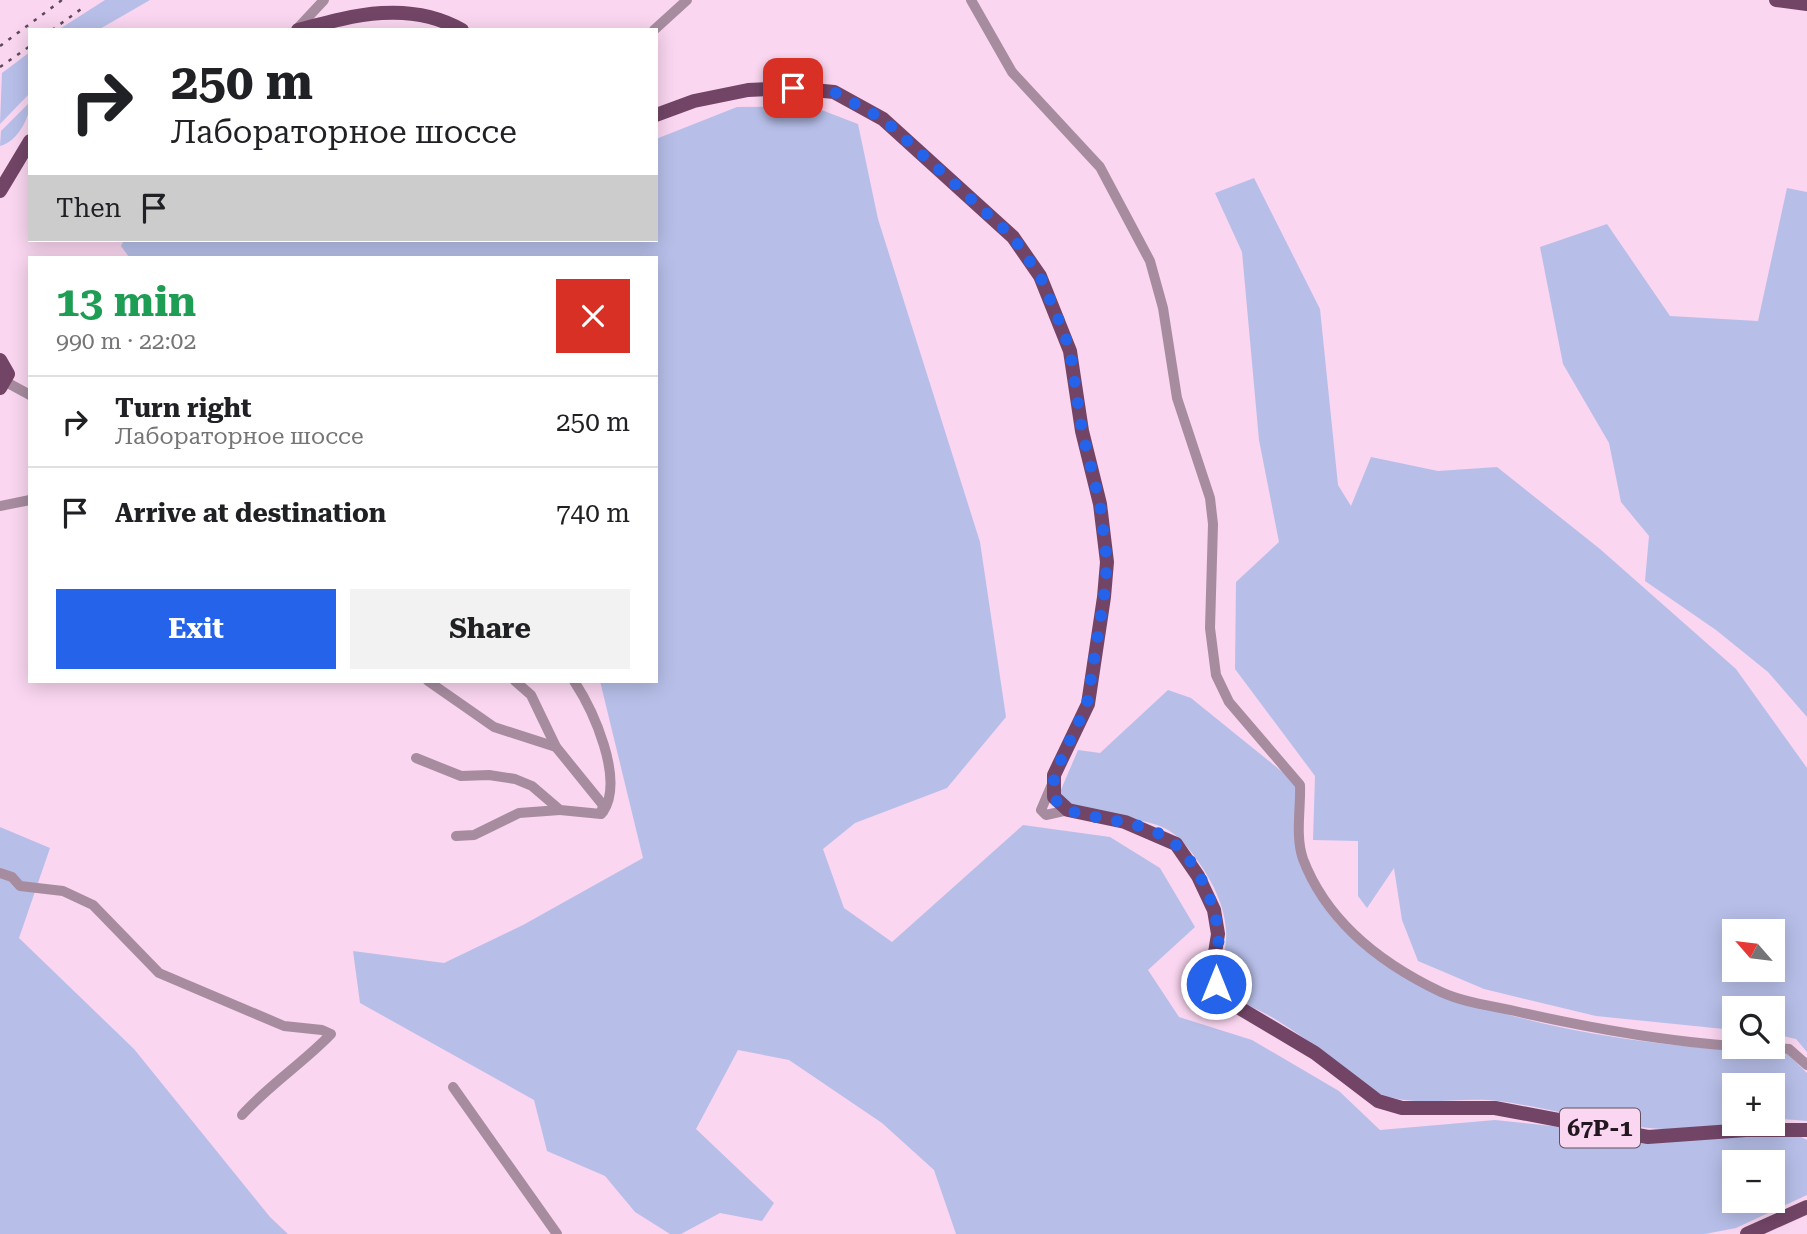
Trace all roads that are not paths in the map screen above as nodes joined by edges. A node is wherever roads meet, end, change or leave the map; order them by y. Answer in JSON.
{"nodes":[{"id":1,"x":324,"y":0,"type":"edge"},
{"id":2,"x":687,"y":0,"type":"edge"},
{"id":3,"x":971,"y":0,"type":"edge"},
{"id":4,"x":1776,"y":0,"type":"edge"},
{"id":5,"x":1807,"y":4,"type":"edge"},
{"id":6,"x":299,"y":28,"type":"edge"},
{"id":7,"x":304,"y":28,"type":"edge"},
{"id":8,"x":458,"y":28,"type":"edge"},
{"id":9,"x":656,"y":28,"type":"edge"},
{"id":10,"x":658,"y":114,"type":"edge"},
{"id":11,"x":28,"y":144,"type":"edge"},
{"id":12,"x":0,"y":191,"type":"edge"},
{"id":13,"x":0,"y":360,"type":"edge"},
{"id":14,"x":3,"y":385,"type":"edge"},
{"id":15,"x":28,"y":394,"type":"edge"},
{"id":16,"x":28,"y":500,"type":"edge"},
{"id":17,"x":0,"y":506,"type":"edge"},
{"id":18,"x":431,"y":683,"type":"edge"},
{"id":19,"x":517,"y":683,"type":"edge"},
{"id":20,"x":575,"y":683,"type":"edge"},
{"id":21,"x":556,"y":747,"type":"junction"},
{"id":22,"x":416,"y":758,"type":"dead end"},
{"id":23,"x":603,"y":808,"type":"junction"},
{"id":24,"x":560,"y":810,"type":"junction"},
{"id":25,"x":456,"y":836,"type":"dead end"},
{"id":26,"x":0,"y":873,"type":"edge"},
{"id":27,"x":1722,"y":1045,"type":"edge"},
{"id":28,"x":1785,"y":1049,"type":"edge"},
{"id":29,"x":1807,"y":1065,"type":"edge"},
{"id":30,"x":453,"y":1087,"type":"dead end"},
{"id":31,"x":242,"y":1115,"type":"dead end"},
{"id":32,"x":1807,"y":1130,"type":"edge"},
{"id":33,"x":1807,"y":1207,"type":"edge"},
{"id":34,"x":557,"y":1234,"type":"edge"},
{"id":35,"x":1747,"y":1234,"type":"edge"}],
"edges":[{"from":1,"to":6,"type":"street"},
{"from":2,"to":9,"type":"street"},
{"from":3,"to":27,"type":"street"},
{"from":4,"to":5,"type":"main road"},
{"from":7,"to":8,"type":"main road"},
{"from":10,"to":32,"type":"main road","number":"67Р-1"},
{"from":11,"to":12,"type":"main road"},
{"from":13,"to":14,"type":"main road"},
{"from":14,"to":15,"type":"street"},
{"from":16,"to":17,"type":"street"},
{"from":18,"to":21,"type":"street"},
{"from":19,"to":21,"type":"street"},
{"from":20,"to":23,"type":"street"},
{"from":21,"to":23,"type":"street"},
{"from":22,"to":24,"type":"street"},
{"from":23,"to":24,"type":"street"},
{"from":24,"to":25,"type":"street"},
{"from":26,"to":31,"type":"street"},
{"from":28,"to":29,"type":"street"},
{"from":30,"to":34,"type":"street"},
{"from":33,"to":35,"type":"main road"}]}
